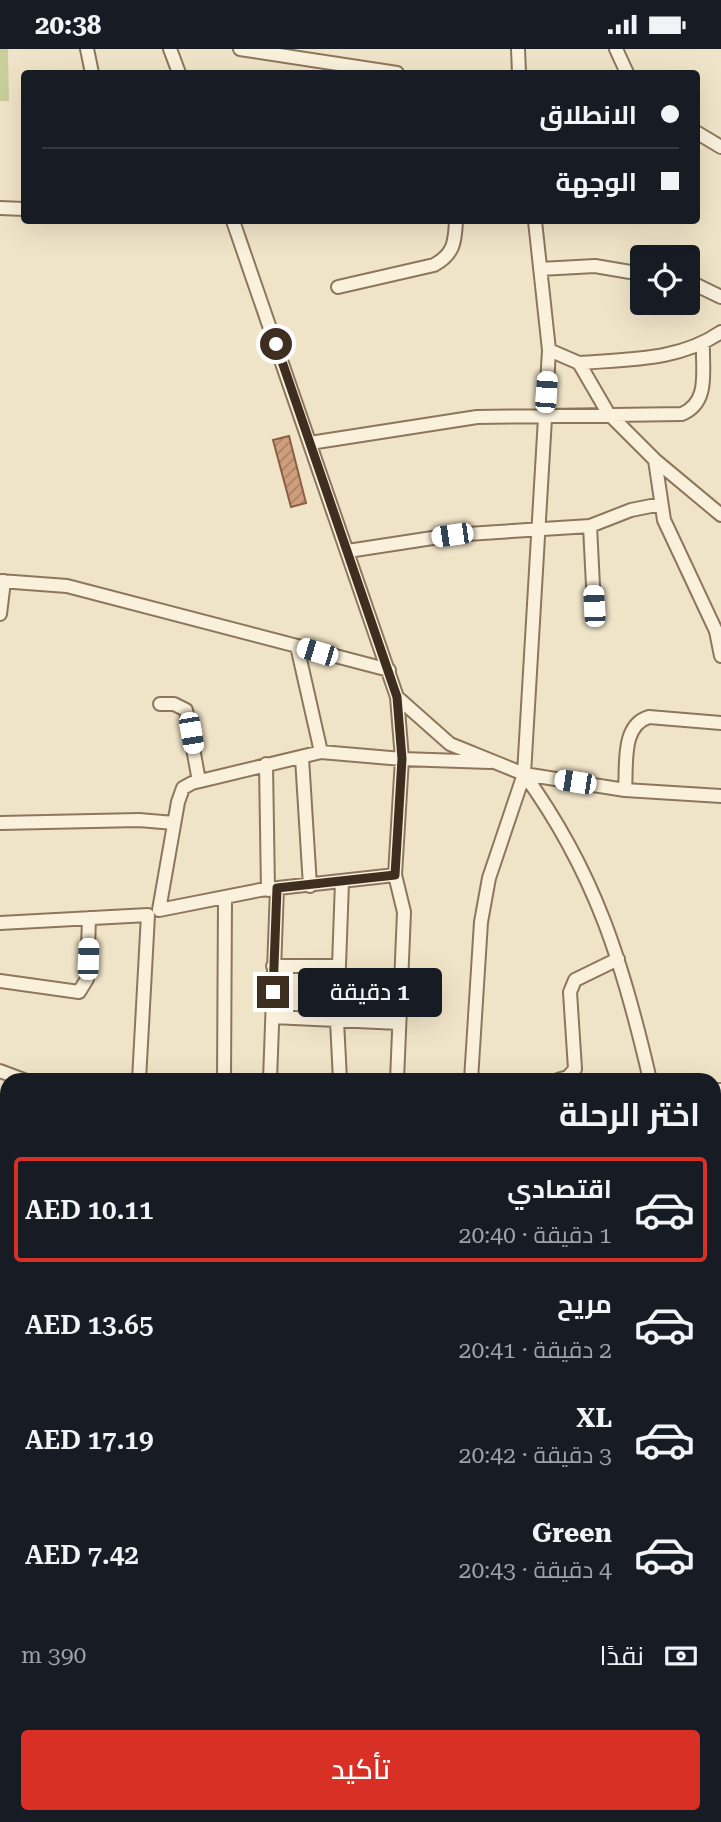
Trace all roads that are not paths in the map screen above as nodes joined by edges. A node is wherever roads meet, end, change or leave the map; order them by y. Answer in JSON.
{"nodes":[{"id":1,"x":87,"y":49,"type":"edge"},
{"id":2,"x":170,"y":49,"type":"edge"},
{"id":3,"x":240,"y":49,"type":"edge"},
{"id":4,"x":518,"y":49,"type":"edge"},
{"id":5,"x":616,"y":49,"type":"edge"},
{"id":6,"x":91,"y":70,"type":"edge"},
{"id":7,"x":178,"y":70,"type":"edge"},
{"id":8,"x":377,"y":70,"type":"edge"},
{"id":9,"x":519,"y":70,"type":"edge"},
{"id":10,"x":626,"y":70,"type":"edge"},
{"id":11,"x":700,"y":135,"type":"edge"},
{"id":12,"x":720,"y":150,"type":"edge"},
{"id":13,"x":0,"y":208,"type":"edge"},
{"id":14,"x":21,"y":209,"type":"edge"},
{"id":15,"x":234,"y":224,"type":"edge"},
{"id":16,"x":456,"y":224,"type":"edge"},
{"id":17,"x":535,"y":224,"type":"edge"},
{"id":18,"x":540,"y":269,"type":"junction"},
{"id":19,"x":630,"y":272,"type":"edge"},
{"id":20,"x":338,"y":287,"type":"dead end"},
{"id":21,"x":700,"y":287,"type":"edge"},
{"id":22,"x":721,"y":297,"type":"edge"},
{"id":23,"x":721,"y":332,"type":"edge"},
{"id":24,"x":703,"y":344,"type":"junction"},
{"id":25,"x":549,"y":349,"type":"junction"},
{"id":26,"x":579,"y":363,"type":"junction"},
{"id":27,"x":608,"y":413,"type":"junction"},
{"id":28,"x":545,"y":414,"type":"junction"},
{"id":29,"x":310,"y":443,"type":"junction"},
{"id":30,"x":655,"y":460,"type":"junction"},
{"id":31,"x":661,"y":504,"type":"junction"},
{"id":32,"x":721,"y":515,"type":"edge"},
{"id":33,"x":590,"y":526,"type":"junction"},
{"id":34,"x":537,"y":531,"type":"junction"},
{"id":35,"x":348,"y":551,"type":"junction"},
{"id":36,"x":2,"y":581,"type":"edge"},
{"id":37,"x":594,"y":606,"type":"dead end"},
{"id":38,"x":0,"y":614,"type":"edge"},
{"id":39,"x":297,"y":646,"type":"junction"},
{"id":40,"x":721,"y":656,"type":"edge"},
{"id":41,"x":388,"y":670,"type":"junction"},
{"id":42,"x":397,"y":697,"type":"junction"},
{"id":43,"x":160,"y":704,"type":"dead end"},
{"id":44,"x":721,"y":723,"type":"edge"},
{"id":45,"x":321,"y":752,"type":"junction"},
{"id":46,"x":302,"y":758,"type":"junction"},
{"id":47,"x":402,"y":759,"type":"junction"},
{"id":48,"x":490,"y":762,"type":"junction"},
{"id":49,"x":266,"y":764,"type":"junction"},
{"id":50,"x":524,"y":774,"type":"junction"},
{"id":51,"x":199,"y":781,"type":"junction"},
{"id":52,"x":625,"y":790,"type":"junction"},
{"id":53,"x":721,"y":796,"type":"edge"},
{"id":54,"x":0,"y":823,"type":"edge"},
{"id":55,"x":174,"y":823,"type":"junction"},
{"id":56,"x":395,"y":875,"type":"junction"},
{"id":57,"x":342,"y":882,"type":"junction"},
{"id":58,"x":310,"y":886,"type":"junction"},
{"id":59,"x":272,"y":889,"type":"junction"},
{"id":60,"x":225,"y":899,"type":"junction"},
{"id":61,"x":153,"y":912,"type":"junction"},
{"id":62,"x":89,"y":918,"type":"junction"},
{"id":63,"x":0,"y":923,"type":"edge"},
{"id":64,"x":618,"y":959,"type":"junction"},
{"id":65,"x":274,"y":966,"type":"junction"},
{"id":66,"x":339,"y":966,"type":"junction"},
{"id":67,"x":0,"y":981,"type":"edge"},
{"id":68,"x":273,"y":1017,"type":"junction"},
{"id":69,"x":337,"y":1021,"type":"junction"},
{"id":70,"x":399,"y":1023,"type":"junction"},
{"id":71,"x":140,"y":1073,"type":"edge"},
{"id":72,"x":224,"y":1073,"type":"edge"},
{"id":73,"x":270,"y":1073,"type":"edge"},
{"id":74,"x":340,"y":1073,"type":"edge"},
{"id":75,"x":397,"y":1073,"type":"edge"},
{"id":76,"x":471,"y":1073,"type":"edge"},
{"id":77,"x":572,"y":1073,"type":"edge"},
{"id":78,"x":648,"y":1073,"type":"edge"}],
"edges":[{"from":1,"to":6,"type":"street"},
{"from":2,"to":7,"type":"street"},
{"from":3,"to":8,"type":"street"},
{"from":4,"to":9,"type":"street"},
{"from":5,"to":10,"type":"street"},
{"from":11,"to":12,"type":"street"},
{"from":13,"to":14,"type":"street"},
{"from":15,"to":29,"type":"street"},
{"from":16,"to":20,"type":"street"},
{"from":17,"to":18,"type":"street"},
{"from":18,"to":19,"type":"street"},
{"from":18,"to":25,"type":"street"},
{"from":21,"to":22,"type":"street"},
{"from":23,"to":24,"type":"street"},
{"from":24,"to":26,"type":"street"},
{"from":24,"to":27,"type":"street"},
{"from":25,"to":26,"type":"street"},
{"from":25,"to":28,"type":"street"},
{"from":26,"to":27,"type":"street"},
{"from":27,"to":28,"type":"street"},
{"from":27,"to":30,"type":"street"},
{"from":28,"to":29,"type":"street"},
{"from":28,"to":34,"type":"street"},
{"from":29,"to":35,"type":"street"},
{"from":30,"to":31,"type":"street"},
{"from":30,"to":32,"type":"street"},
{"from":31,"to":33,"type":"street"},
{"from":31,"to":40,"type":"street"},
{"from":33,"to":34,"type":"street"},
{"from":33,"to":37,"type":"street"},
{"from":34,"to":35,"type":"street"},
{"from":34,"to":50,"type":"street"},
{"from":35,"to":41,"type":"street"},
{"from":36,"to":38,"type":"street"},
{"from":36,"to":39,"type":"street"},
{"from":39,"to":41,"type":"street"},
{"from":39,"to":45,"type":"street"},
{"from":41,"to":42,"type":"street"},
{"from":42,"to":47,"type":"street"},
{"from":42,"to":48,"type":"street"},
{"from":43,"to":51,"type":"street"},
{"from":44,"to":52,"type":"street"},
{"from":45,"to":46,"type":"street"},
{"from":45,"to":47,"type":"street"},
{"from":46,"to":49,"type":"street"},
{"from":46,"to":58,"type":"street"},
{"from":47,"to":48,"type":"street"},
{"from":47,"to":56,"type":"street"},
{"from":48,"to":50,"type":"street"},
{"from":49,"to":51,"type":"street"},
{"from":49,"to":59,"type":"street"},
{"from":50,"to":52,"type":"street"},
{"from":50,"to":64,"type":"street"},
{"from":50,"to":76,"type":"street"},
{"from":51,"to":55,"type":"street"},
{"from":52,"to":53,"type":"street"},
{"from":54,"to":55,"type":"street"},
{"from":55,"to":61,"type":"street"},
{"from":56,"to":57,"type":"street"},
{"from":56,"to":70,"type":"street"},
{"from":57,"to":58,"type":"street"},
{"from":57,"to":66,"type":"street"},
{"from":58,"to":59,"type":"street"},
{"from":59,"to":60,"type":"street"},
{"from":59,"to":65,"type":"street"},
{"from":60,"to":61,"type":"street"},
{"from":60,"to":72,"type":"street"},
{"from":61,"to":62,"type":"street"},
{"from":61,"to":71,"type":"street"},
{"from":62,"to":63,"type":"street"},
{"from":62,"to":67,"type":"street"},
{"from":64,"to":77,"type":"street"},
{"from":64,"to":78,"type":"street"},
{"from":65,"to":66,"type":"street"},
{"from":65,"to":68,"type":"street"},
{"from":66,"to":69,"type":"street"},
{"from":68,"to":69,"type":"street"},
{"from":68,"to":73,"type":"street"},
{"from":69,"to":70,"type":"street"},
{"from":69,"to":74,"type":"street"},
{"from":70,"to":75,"type":"street"}]}
